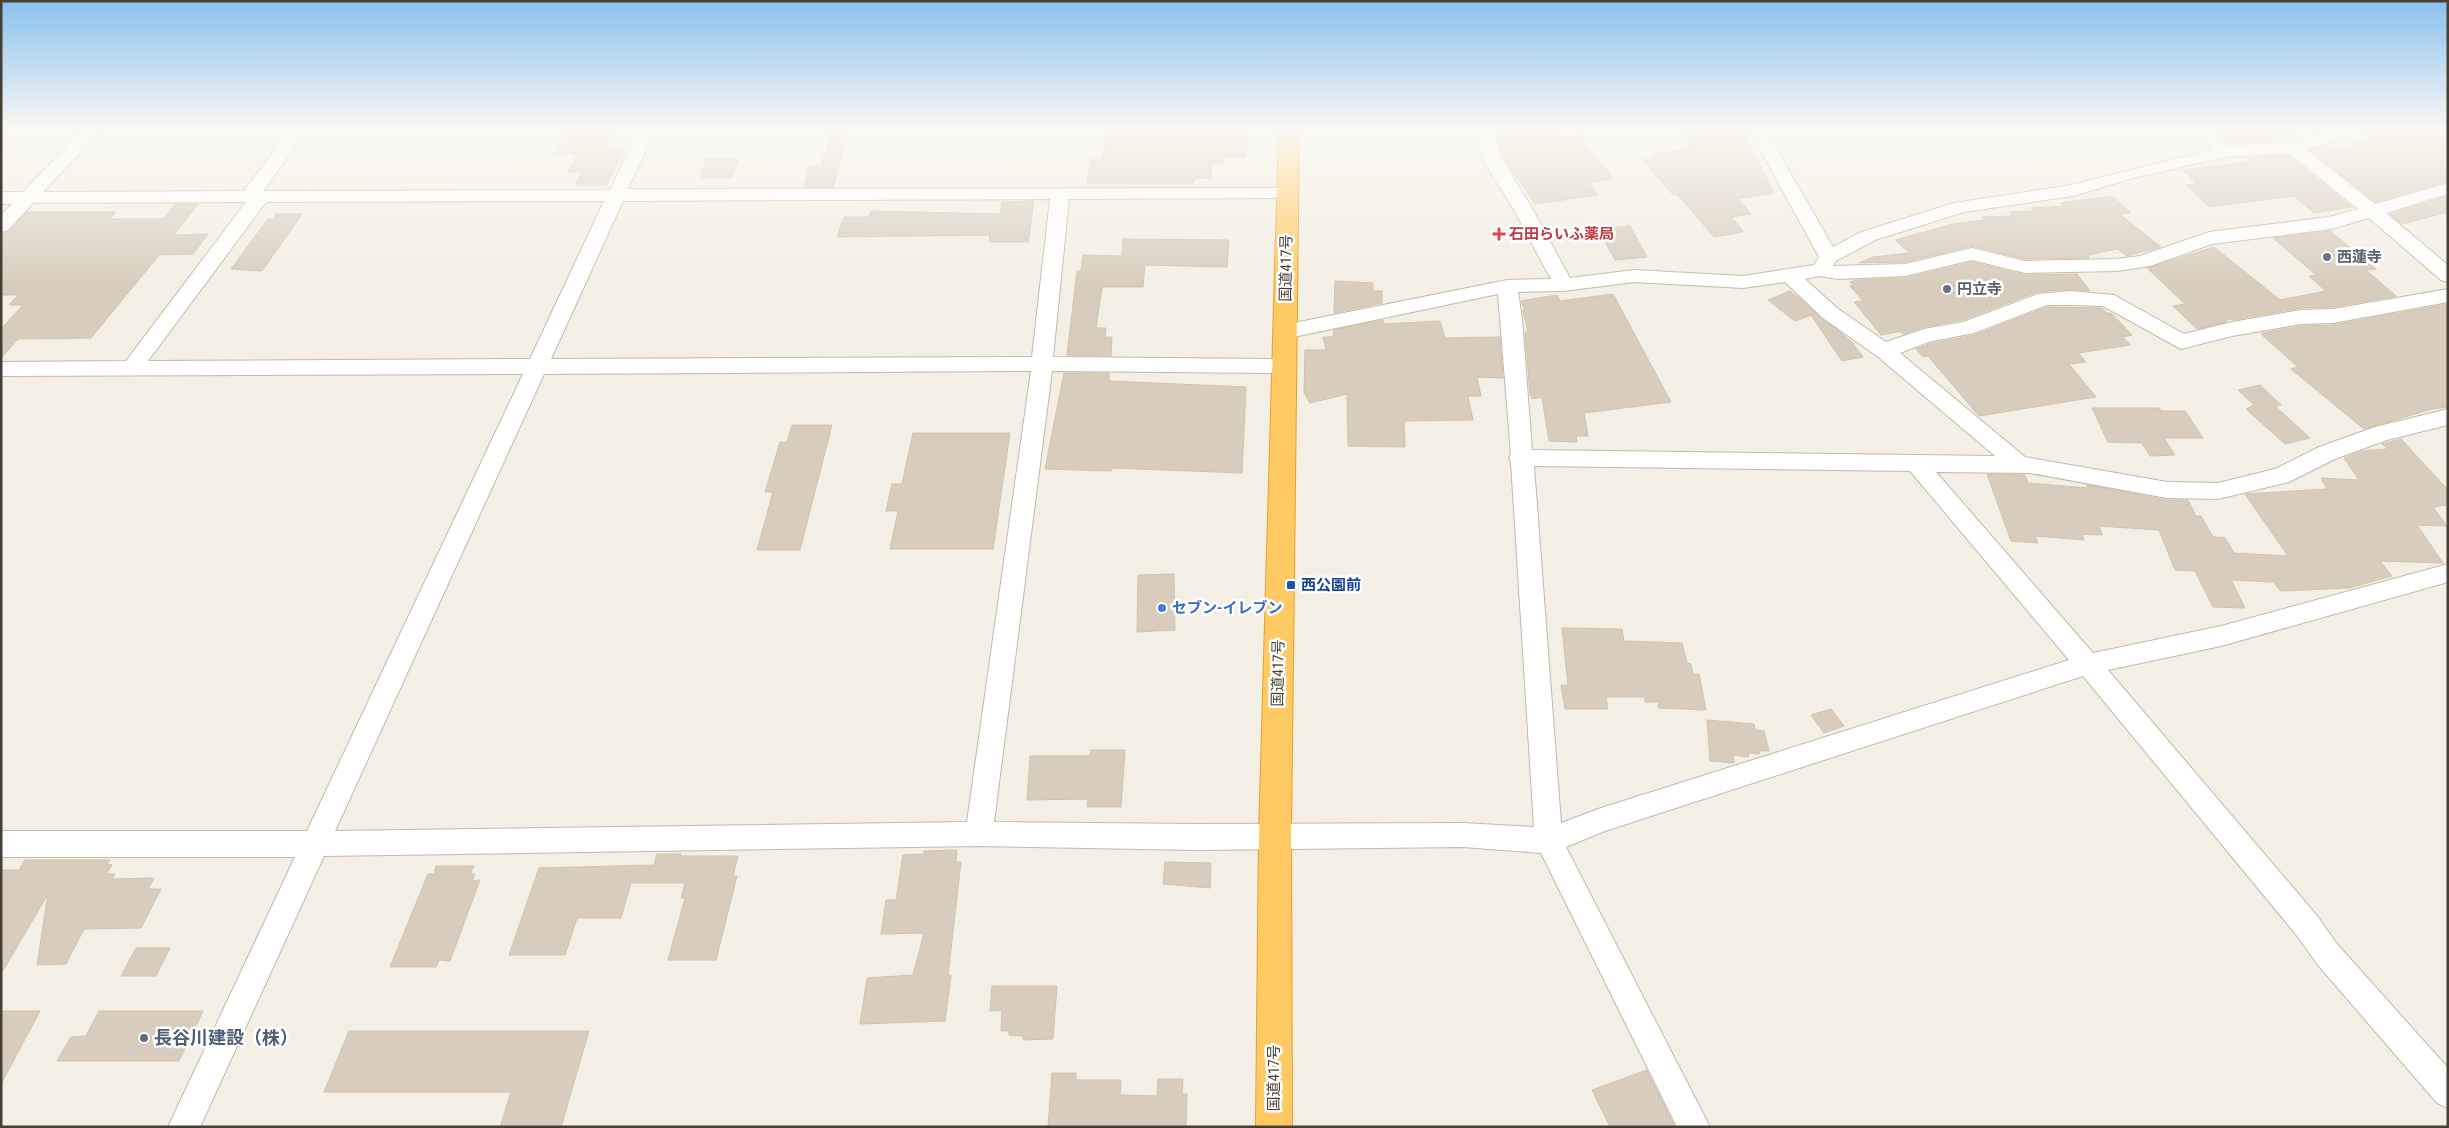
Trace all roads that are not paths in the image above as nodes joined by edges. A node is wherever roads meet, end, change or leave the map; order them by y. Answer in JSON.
{"nodes":[{"id":1,"x":44,"y":182,"type":"edge"},
{"id":2,"x":264,"y":182,"type":"edge"},
{"id":3,"x":623,"y":182,"type":"edge"},
{"id":4,"x":1287,"y":182,"type":"edge"},
{"id":5,"x":1505,"y":182,"type":"edge"},
{"id":6,"x":1784,"y":182,"type":"edge"},
{"id":7,"x":2102,"y":182,"type":"edge"},
{"id":8,"x":2336,"y":182,"type":"edge"},
{"id":9,"x":2448,"y":188,"type":"edge"},
{"id":10,"x":1287,"y":192,"type":"junction"},
{"id":11,"x":1060,"y":193,"type":"junction"},
{"id":12,"x":616,"y":196,"type":"junction"},
{"id":13,"x":254,"y":197,"type":"junction"},
{"id":14,"x":1,"y":198,"type":"edge"},
{"id":15,"x":29,"y":198,"type":"junction"},
{"id":16,"x":2372,"y":210,"type":"junction"},
{"id":17,"x":1,"y":226,"type":"edge"},
{"id":18,"x":1825,"y":263,"type":"junction"},
{"id":19,"x":1791,"y":276,"type":"junction"},
{"id":20,"x":2448,"y":276,"type":"edge"},
{"id":21,"x":1564,"y":285,"type":"junction"},
{"id":22,"x":1507,"y":286,"type":"junction"},
{"id":23,"x":2448,"y":295,"type":"edge"},
{"id":24,"x":1284,"y":332,"type":"junction"},
{"id":25,"x":1884,"y":351,"type":"junction"},
{"id":26,"x":1042,"y":364,"type":"junction"},
{"id":27,"x":1284,"y":366,"type":"junction"},
{"id":28,"x":132,"y":368,"type":"junction"},
{"id":29,"x":538,"y":368,"type":"junction"},
{"id":30,"x":1,"y":369,"type":"edge"},
{"id":31,"x":2448,"y":417,"type":"edge"},
{"id":32,"x":1520,"y":458,"type":"junction"},
{"id":33,"x":1917,"y":465,"type":"junction"},
{"id":34,"x":2020,"y":465,"type":"junction"},
{"id":35,"x":2448,"y":574,"type":"edge"},
{"id":36,"x":2088,"y":664,"type":"junction"},
{"id":37,"x":979,"y":834,"type":"junction"},
{"id":38,"x":1275,"y":836,"type":"junction"},
{"id":39,"x":1549,"y":841,"type":"junction"},
{"id":40,"x":1,"y":844,"type":"edge"},
{"id":41,"x":316,"y":844,"type":"junction"},
{"id":42,"x":2448,"y":1092,"type":"edge"},
{"id":43,"x":184,"y":1127,"type":"edge"},
{"id":44,"x":1274,"y":1127,"type":"edge"},
{"id":45,"x":1694,"y":1127,"type":"edge"}],
"edges":[{"from":1,"to":15,"type":"street"},
{"from":2,"to":13,"type":"street"},
{"from":3,"to":12,"type":"street"},
{"from":4,"to":10,"type":"highway","name":"国道417号"},
{"from":5,"to":21,"type":"street"},
{"from":6,"to":18,"type":"street"},
{"from":7,"to":18,"type":"street"},
{"from":8,"to":16,"type":"street"},
{"from":9,"to":16,"type":"street"},
{"from":10,"to":11,"type":"street"},
{"from":10,"to":24,"type":"highway","name":"国道417号"},
{"from":11,"to":12,"type":"street"},
{"from":11,"to":26,"type":"street"},
{"from":12,"to":13,"type":"street"},
{"from":12,"to":29,"type":"street"},
{"from":13,"to":15,"type":"street"},
{"from":13,"to":28,"type":"street"},
{"from":14,"to":15,"type":"street"},
{"from":15,"to":17,"type":"street"},
{"from":16,"to":18,"type":"street"},
{"from":16,"to":20,"type":"street"},
{"from":18,"to":19,"type":"street"},
{"from":19,"to":21,"type":"street"},
{"from":19,"to":25,"type":"street"},
{"from":21,"to":22,"type":"street"},
{"from":22,"to":24,"type":"street"},
{"from":22,"to":32,"type":"street"},
{"from":23,"to":25,"type":"street"},
{"from":24,"to":27,"type":"highway","name":"国道417号"},
{"from":25,"to":34,"type":"street"},
{"from":26,"to":27,"type":"street"},
{"from":26,"to":29,"type":"street"},
{"from":26,"to":37,"type":"street"},
{"from":27,"to":38,"type":"highway","name":"国道417号"},
{"from":28,"to":29,"type":"street"},
{"from":28,"to":30,"type":"street"},
{"from":29,"to":41,"type":"street"},
{"from":31,"to":34,"type":"street"},
{"from":32,"to":33,"type":"street"},
{"from":32,"to":39,"type":"street"},
{"from":33,"to":34,"type":"street"},
{"from":33,"to":36,"type":"street"},
{"from":35,"to":36,"type":"street"},
{"from":36,"to":39,"type":"street"},
{"from":36,"to":42,"type":"street"},
{"from":37,"to":38,"type":"street"},
{"from":37,"to":41,"type":"street"},
{"from":38,"to":39,"type":"street"},
{"from":38,"to":44,"type":"highway","name":"国道417号"},
{"from":39,"to":45,"type":"street"},
{"from":40,"to":41,"type":"street"},
{"from":41,"to":43,"type":"street"}]}
